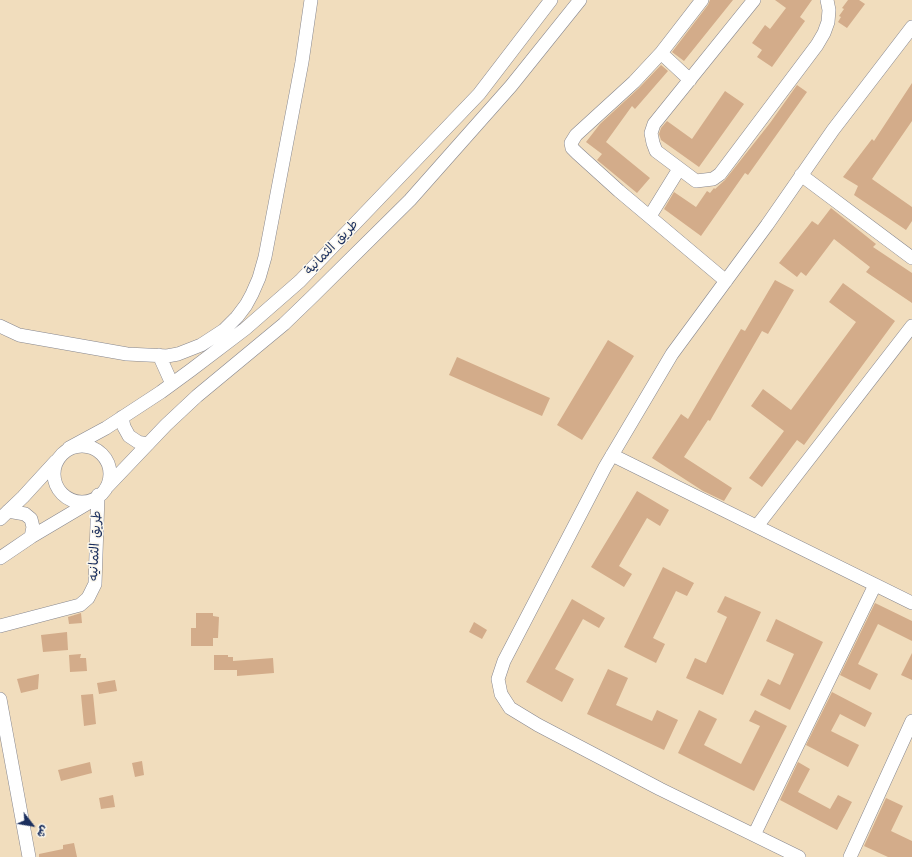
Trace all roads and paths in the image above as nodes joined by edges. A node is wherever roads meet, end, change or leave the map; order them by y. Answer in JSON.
{"nodes":[{"id":1,"x":311,"y":0,"type":"edge"},
{"id":2,"x":551,"y":0,"type":"edge"},
{"id":3,"x":580,"y":0,"type":"edge"},
{"id":4,"x":702,"y":0,"type":"edge"},
{"id":5,"x":754,"y":0,"type":"edge"},
{"id":6,"x":827,"y":0,"type":"edge"},
{"id":7,"x":912,"y":27,"type":"edge"},
{"id":8,"x":661,"y":54,"type":"junction"},
{"id":9,"x":690,"y":80,"type":"junction"},
{"id":10,"x":679,"y":169,"type":"junction"},
{"id":11,"x":801,"y":175,"type":"junction"},
{"id":12,"x":650,"y":216,"type":"junction"},
{"id":13,"x":912,"y":258,"type":"edge"},
{"id":14,"x":726,"y":282,"type":"junction"},
{"id":15,"x":0,"y":326,"type":"edge"},
{"id":16,"x":912,"y":326,"type":"edge"},
{"id":17,"x":158,"y":355,"type":"junction"},
{"id":18,"x":172,"y":384,"type":"junction"},
{"id":19,"x":122,"y":417,"type":"junction"},
{"id":20,"x":148,"y":444,"type":"junction"},
{"id":21,"x":70,"y":448,"type":"junction"},
{"id":22,"x":612,"y":455,"type":"junction"},
{"id":23,"x":58,"y":458,"type":"junction"},
{"id":24,"x":99,"y":494,"type":"junction"},
{"id":25,"x":4,"y":516,"type":"edge"},
{"id":26,"x":757,"y":526,"type":"junction"},
{"id":27,"x":31,"y":537,"type":"junction"},
{"id":28,"x":0,"y":558,"type":"edge"},
{"id":29,"x":875,"y":585,"type":"junction"},
{"id":30,"x":912,"y":603,"type":"edge"},
{"id":31,"x":0,"y":626,"type":"edge"},
{"id":32,"x":0,"y":699,"type":"edge"},
{"id":33,"x":912,"y":722,"type":"edge"},
{"id":34,"x":754,"y":835,"type":"junction"},
{"id":35,"x":29,"y":857,"type":"edge"},
{"id":36,"x":799,"y":857,"type":"edge"},
{"id":37,"x":850,"y":857,"type":"edge"}],
"edges":[{"from":1,"to":17,"type":"street"},
{"from":2,"to":18,"type":"street","name":"طريق الثمانية"},
{"from":3,"to":20,"type":"street"},
{"from":4,"to":8,"type":"street"},
{"from":5,"to":9,"type":"street"},
{"from":6,"to":10,"type":"street"},
{"from":7,"to":11,"type":"street"},
{"from":8,"to":9,"type":"street"},
{"from":8,"to":12,"type":"street"},
{"from":9,"to":10,"type":"street"},
{"from":10,"to":12,"type":"street"},
{"from":11,"to":13,"type":"street"},
{"from":11,"to":14,"type":"street"},
{"from":12,"to":14,"type":"street"},
{"from":14,"to":22,"type":"street"},
{"from":15,"to":17,"type":"street"},
{"from":16,"to":26,"type":"street"},
{"from":17,"to":18,"type":"street"},
{"from":18,"to":19,"type":"street","name":"طريق الثمانية"},
{"from":19,"to":20,"type":"street"},
{"from":19,"to":21,"type":"street","name":"طريق الثمانية"},
{"from":20,"to":24,"type":"street"},
{"from":21,"to":23,"type":"street"},
{"from":21,"to":24,"type":"street"},
{"from":22,"to":26,"type":"street"},
{"from":22,"to":34,"type":"street"},
{"from":23,"to":24,"type":"street"},
{"from":23,"to":25,"type":"street"},
{"from":24,"to":27,"type":"street","name":"طريق الثمانيه"},
{"from":24,"to":31,"type":"street","name":"طريق الثمانيه"},
{"from":25,"to":27,"type":"street"},
{"from":26,"to":29,"type":"street"},
{"from":27,"to":28,"type":"street","name":"طريق الثمانيه"},
{"from":29,"to":30,"type":"street"},
{"from":29,"to":34,"type":"street"},
{"from":32,"to":35,"type":"street"},
{"from":33,"to":37,"type":"street"},
{"from":34,"to":36,"type":"street"}]}
